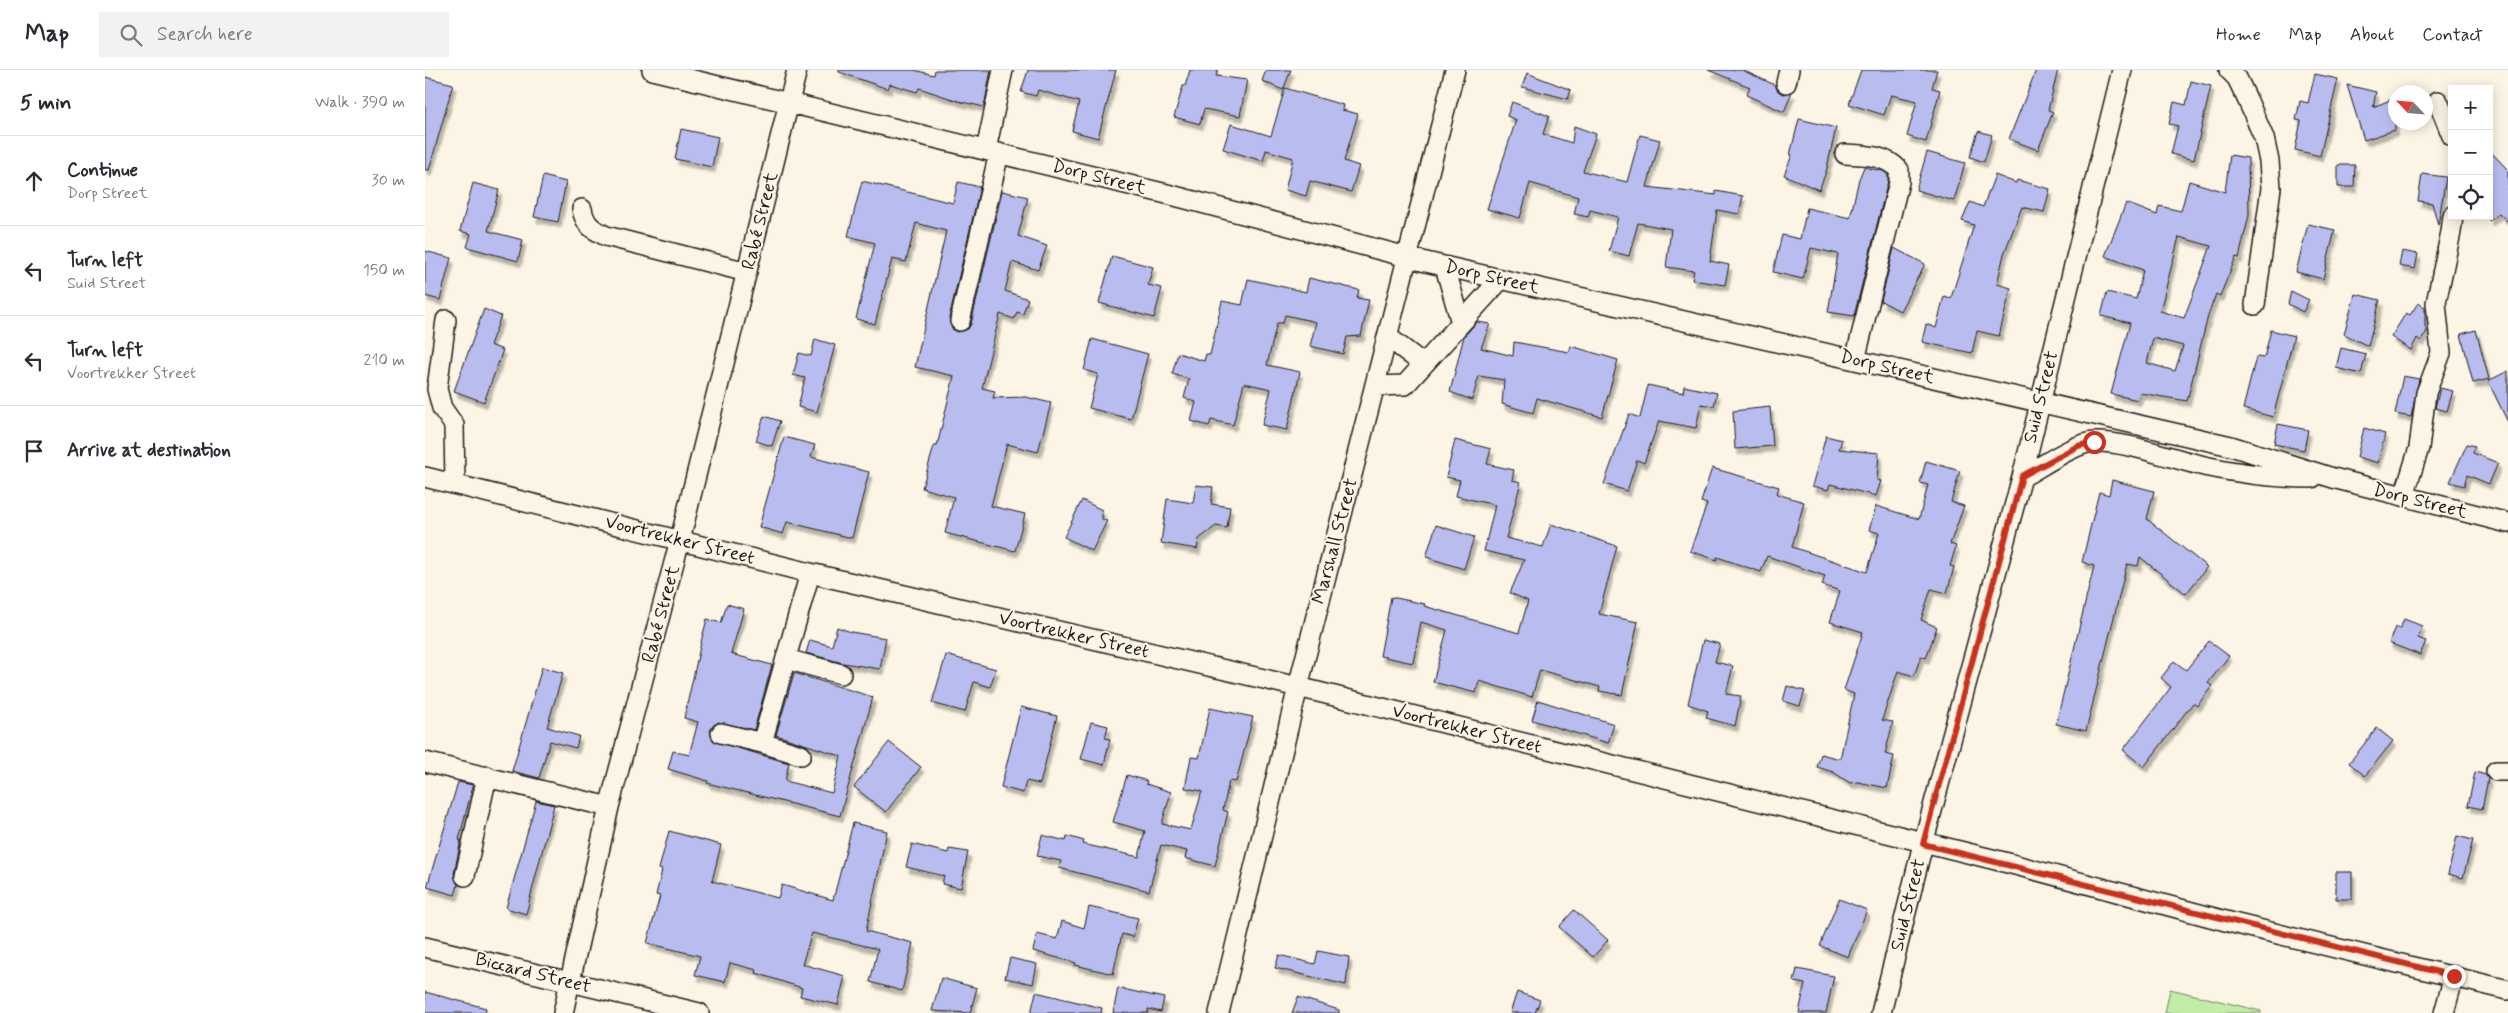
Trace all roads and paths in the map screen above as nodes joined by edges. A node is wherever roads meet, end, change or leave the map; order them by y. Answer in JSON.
{"nodes":[{"id":1,"x":652,"y":70,"type":"edge"},
{"id":2,"x":797,"y":70,"type":"edge"},
{"id":3,"x":1003,"y":70,"type":"edge"},
{"id":4,"x":1455,"y":70,"type":"edge"},
{"id":5,"x":2121,"y":70,"type":"edge"},
{"id":6,"x":2229,"y":70,"type":"edge"},
{"id":7,"x":2438,"y":101,"type":"dead end"},
{"id":8,"x":789,"y":103,"type":"junction"},
{"id":9,"x":2450,"y":130,"type":"edge"},
{"id":10,"x":993,"y":152,"type":"junction"},
{"id":11,"x":1845,"y":154,"type":"dead end"},
{"id":12,"x":582,"y":209,"type":"dead end"},
{"id":13,"x":2452,"y":220,"type":"edge"},
{"id":14,"x":1409,"y":258,"type":"junction"},
{"id":15,"x":1445,"y":266,"type":"junction"},
{"id":16,"x":747,"y":272,"type":"junction"},
{"id":17,"x":1501,"y":279,"type":"junction"},
{"id":18,"x":2255,"y":305,"type":"dead end"},
{"id":19,"x":446,"y":320,"type":"dead end"},
{"id":20,"x":960,"y":322,"type":"dead end"},
{"id":21,"x":1461,"y":323,"type":"junction"},
{"id":22,"x":1388,"y":337,"type":"junction"},
{"id":23,"x":1855,"y":360,"type":"junction"},
{"id":24,"x":1423,"y":364,"type":"junction"},
{"id":25,"x":1376,"y":386,"type":"junction"},
{"id":26,"x":2039,"y":402,"type":"junction"},
{"id":27,"x":2022,"y":476,"type":"junction"},
{"id":28,"x":425,"y":477,"type":"edge"},
{"id":29,"x":2333,"y":478,"type":"junction"},
{"id":30,"x":455,"y":484,"type":"junction"},
{"id":31,"x":2404,"y":496,"type":"junction"},
{"id":32,"x":2508,"y":523,"type":"edge"},
{"id":33,"x":680,"y":540,"type":"junction"},
{"id":34,"x":810,"y":573,"type":"junction"},
{"id":35,"x":785,"y":659,"type":"junction"},
{"id":36,"x":841,"y":674,"type":"dead end"},
{"id":37,"x":1298,"y":687,"type":"junction"},
{"id":38,"x":721,"y":733,"type":"dead end"},
{"id":39,"x":762,"y":743,"type":"junction"},
{"id":40,"x":801,"y":755,"type":"dead end"},
{"id":41,"x":425,"y":762,"type":"edge"},
{"id":42,"x":487,"y":776,"type":"junction"},
{"id":43,"x":609,"y":807,"type":"junction"},
{"id":44,"x":1923,"y":844,"type":"junction"},
{"id":45,"x":465,"y":876,"type":"dead end"},
{"id":46,"x":425,"y":947,"type":"edge"},
{"id":47,"x":2454,"y":976,"type":"junction"},
{"id":48,"x":571,"y":982,"type":"junction"},
{"id":49,"x":2508,"y":990,"type":"edge"},
{"id":50,"x":563,"y":1013,"type":"edge"},
{"id":51,"x":699,"y":1013,"type":"edge"},
{"id":52,"x":1219,"y":1013,"type":"edge"},
{"id":53,"x":1881,"y":1013,"type":"edge"},
{"id":54,"x":2444,"y":1013,"type":"edge"}],
"edges":[{"from":1,"to":8,"type":"street","name":"Dorp Street"},
{"from":2,"to":8,"type":"street","name":"Rabé Street"},
{"from":3,"to":10,"type":"street"},
{"from":4,"to":14,"type":"street","name":"Marshall Street"},
{"from":5,"to":26,"type":"street","name":"Suid Street"},
{"from":6,"to":18,"type":"street"},
{"from":7,"to":9,"type":"street"},
{"from":8,"to":10,"type":"street","name":"Dorp Street"},
{"from":8,"to":16,"type":"street","name":"Rabé Street"},
{"from":10,"to":14,"type":"street","name":"Dorp Street"},
{"from":10,"to":20,"type":"street"},
{"from":11,"to":23,"type":"street"},
{"from":12,"to":16,"type":"street"},
{"from":13,"to":31,"type":"street"},
{"from":14,"to":15,"type":"street","name":"Dorp Street"},
{"from":14,"to":22,"type":"street","name":"Marshall Street"},
{"from":15,"to":17,"type":"street","name":"Dorp Street"},
{"from":15,"to":21,"type":"street"},
{"from":16,"to":33,"type":"street","name":"Rabé Street"},
{"from":17,"to":21,"type":"street"},
{"from":17,"to":23,"type":"street","name":"Dorp Street"},
{"from":19,"to":30,"type":"street"},
{"from":21,"to":24,"type":"street"},
{"from":22,"to":24,"type":"street"},
{"from":22,"to":25,"type":"street","name":"Marshall Street"},
{"from":23,"to":26,"type":"street","name":"Dorp Street"},
{"from":24,"to":25,"type":"street"},
{"from":25,"to":37,"type":"street","name":"Marshall Street"},
{"from":26,"to":27,"type":"street","name":"Suid Street"},
{"from":26,"to":29,"type":"street","name":"Dorp Street"},
{"from":27,"to":29,"type":"street","name":"Dorp Street"},
{"from":27,"to":44,"type":"street","name":"Suid Street"},
{"from":28,"to":30,"type":"street","name":"Voortrekker Street"},
{"from":29,"to":31,"type":"street","name":"Dorp Street"},
{"from":30,"to":33,"type":"street","name":"Voortrekker Street"},
{"from":31,"to":32,"type":"street","name":"Dorp Street"},
{"from":33,"to":34,"type":"street","name":"Voortrekker Street"},
{"from":33,"to":43,"type":"street","name":"Rabé Street"},
{"from":34,"to":35,"type":"street"},
{"from":34,"to":37,"type":"street","name":"Voortrekker Street"},
{"from":35,"to":36,"type":"street"},
{"from":35,"to":39,"type":"street"},
{"from":37,"to":44,"type":"street","name":"Voortrekker Street"},
{"from":37,"to":52,"type":"street","name":"Marshall Street"},
{"from":38,"to":39,"type":"street"},
{"from":39,"to":40,"type":"street"},
{"from":41,"to":42,"type":"street"},
{"from":42,"to":43,"type":"street"},
{"from":42,"to":45,"type":"street"},
{"from":43,"to":48,"type":"street","name":"Rabé Street"},
{"from":44,"to":47,"type":"street","name":"Voortrekker Street"},
{"from":44,"to":53,"type":"street","name":"Suid Street"},
{"from":46,"to":48,"type":"street","name":"Biccard Street"},
{"from":47,"to":49,"type":"street","name":"Voortrekker Street"},
{"from":47,"to":54,"type":"street"},
{"from":48,"to":50,"type":"street","name":"Rabé Street"},
{"from":48,"to":51,"type":"street","name":"Biccard Street"}]}
